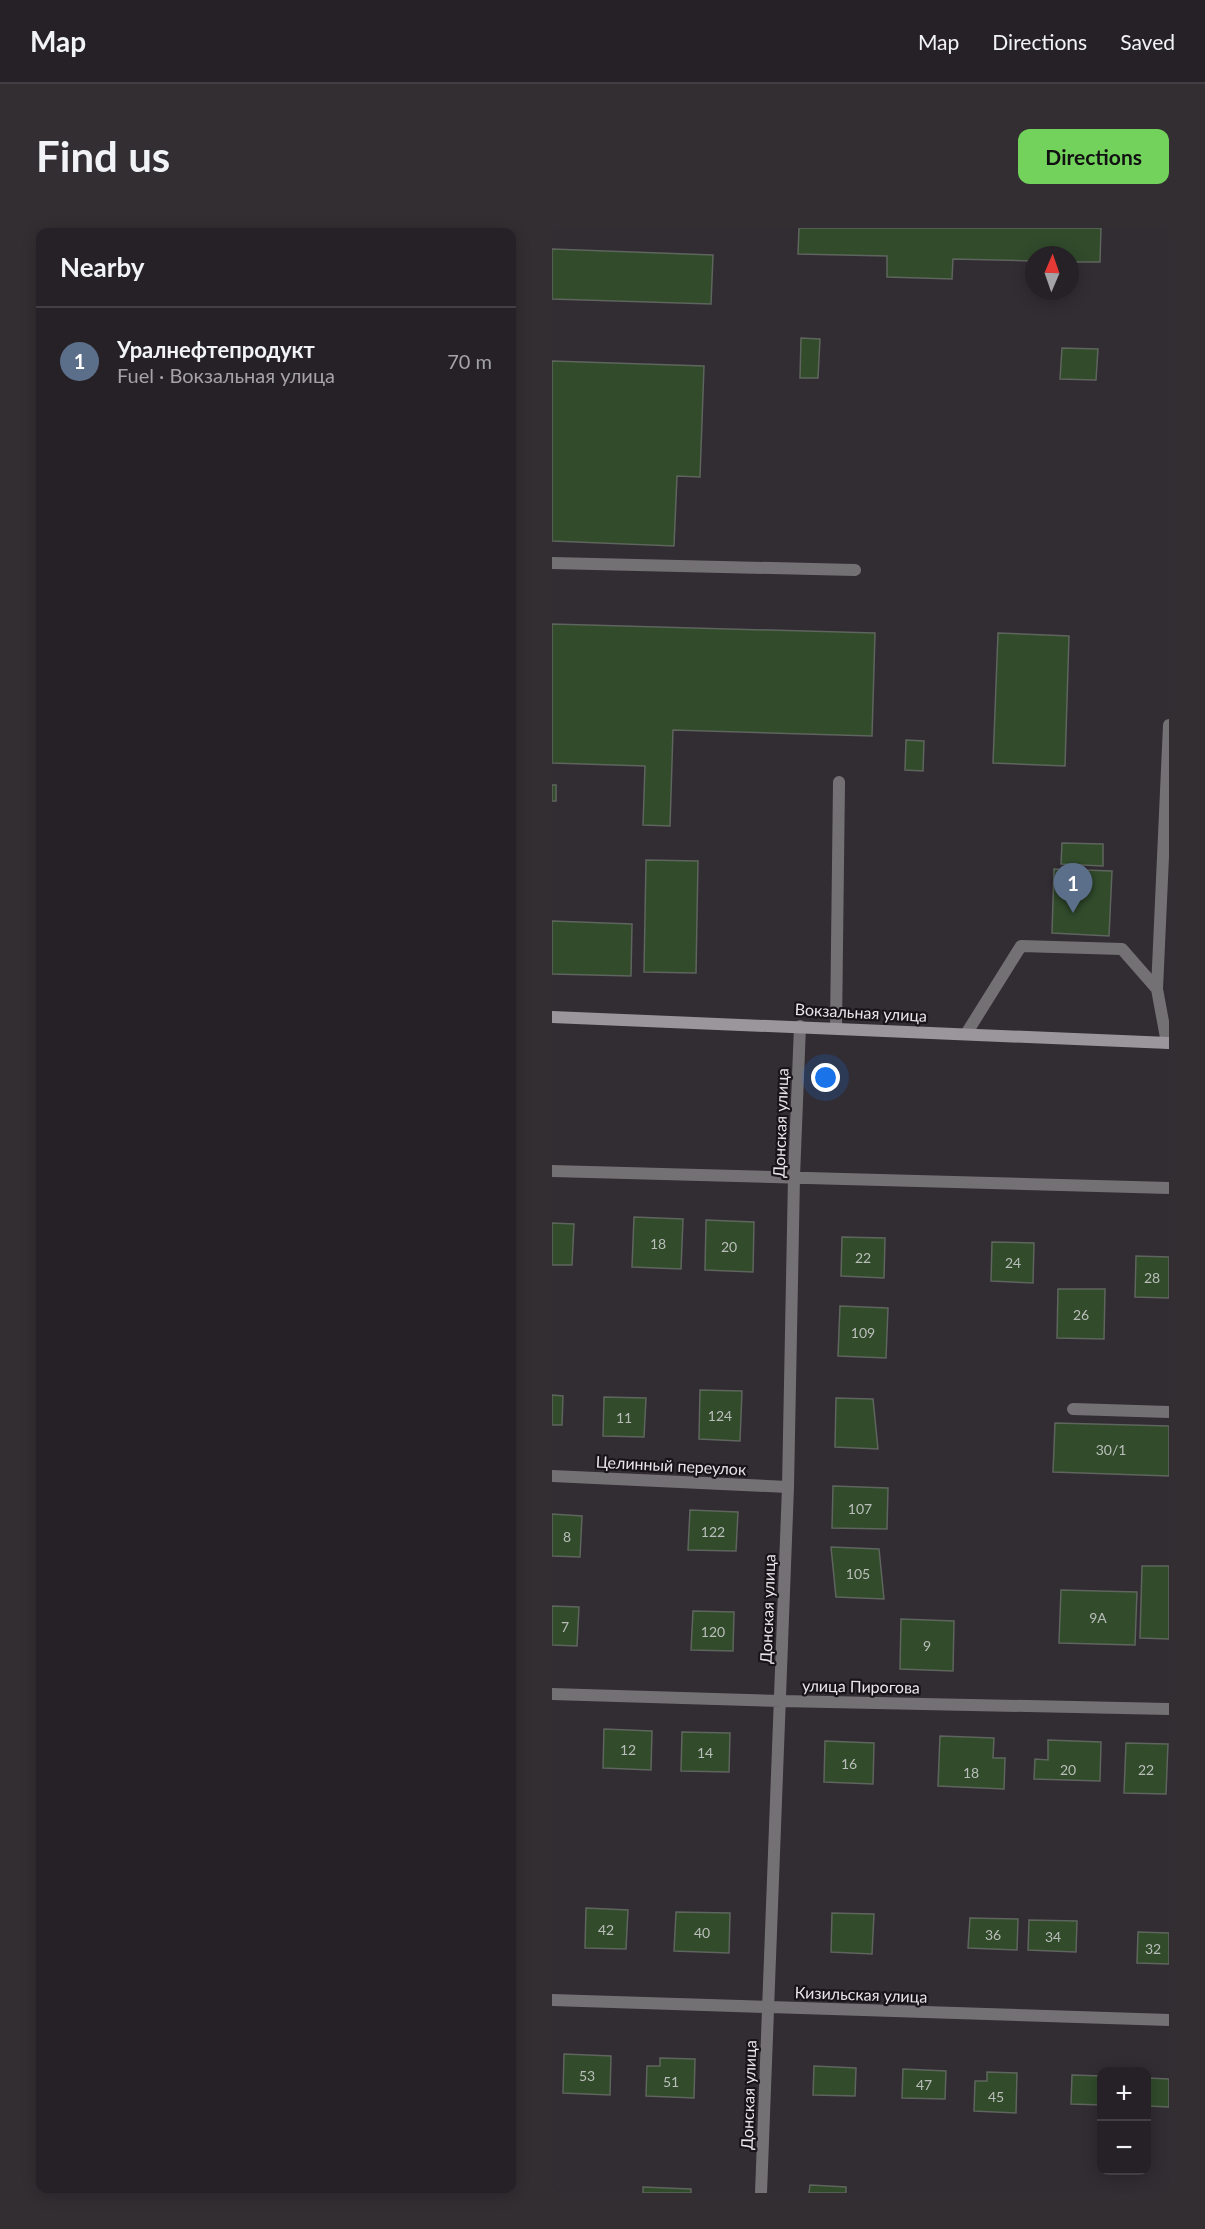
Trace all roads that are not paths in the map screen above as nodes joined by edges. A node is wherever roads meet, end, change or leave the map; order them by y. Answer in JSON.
{"nodes":[{"id":1,"x":552,"y":563,"type":"edge"},
{"id":2,"x":855,"y":570,"type":"dead end"},
{"id":3,"x":1169,"y":725,"type":"edge"},
{"id":4,"x":839,"y":782,"type":"dead end"},
{"id":5,"x":1157,"y":989,"type":"junction"},
{"id":6,"x":552,"y":1017,"type":"edge"},
{"id":7,"x":800,"y":1026,"type":"junction"},
{"id":8,"x":836,"y":1028,"type":"junction"},
{"id":9,"x":966,"y":1034,"type":"junction"},
{"id":10,"x":1168,"y":1043,"type":"edge"},
{"id":11,"x":552,"y":1171,"type":"edge"},
{"id":12,"x":794,"y":1177,"type":"junction"},
{"id":13,"x":1169,"y":1188,"type":"edge"},
{"id":14,"x":1073,"y":1409,"type":"dead end"},
{"id":15,"x":1169,"y":1412,"type":"edge"},
{"id":16,"x":552,"y":1476,"type":"edge"},
{"id":17,"x":788,"y":1487,"type":"junction"},
{"id":18,"x":552,"y":1694,"type":"edge"},
{"id":19,"x":781,"y":1701,"type":"junction"},
{"id":20,"x":1169,"y":1709,"type":"edge"},
{"id":21,"x":552,"y":2001,"type":"edge"},
{"id":22,"x":768,"y":2007,"type":"junction"},
{"id":23,"x":1169,"y":2019,"type":"edge"},
{"id":24,"x":761,"y":2193,"type":"edge"}],
"edges":[{"from":1,"to":2,"type":"street"},
{"from":3,"to":5,"type":"street"},
{"from":4,"to":8,"type":"street"},
{"from":5,"to":9,"type":"street"},
{"from":5,"to":10,"type":"street"},
{"from":6,"to":7,"type":"main road","name":"Вокзальная улица"},
{"from":7,"to":8,"type":"main road","name":"Вокзальная улица"},
{"from":7,"to":12,"type":"street","name":"Донская улица"},
{"from":8,"to":9,"type":"main road","name":"Вокзальная улица"},
{"from":9,"to":10,"type":"main road","name":"Вокзальная улица"},
{"from":11,"to":12,"type":"street"},
{"from":12,"to":13,"type":"street"},
{"from":12,"to":17,"type":"street","name":"Донская улица"},
{"from":14,"to":15,"type":"street"},
{"from":16,"to":17,"type":"street","name":"Целинный переулок"},
{"from":17,"to":19,"type":"street","name":"Донская улица"},
{"from":18,"to":19,"type":"street","name":"улица Пирогова"},
{"from":19,"to":20,"type":"street","name":"улица Пирогова"},
{"from":19,"to":22,"type":"street","name":"Донская улица"},
{"from":21,"to":22,"type":"street","name":"Кизильская улица"},
{"from":22,"to":23,"type":"street","name":"Кизильская улица"},
{"from":22,"to":24,"type":"street","name":"Донская улица"}]}
